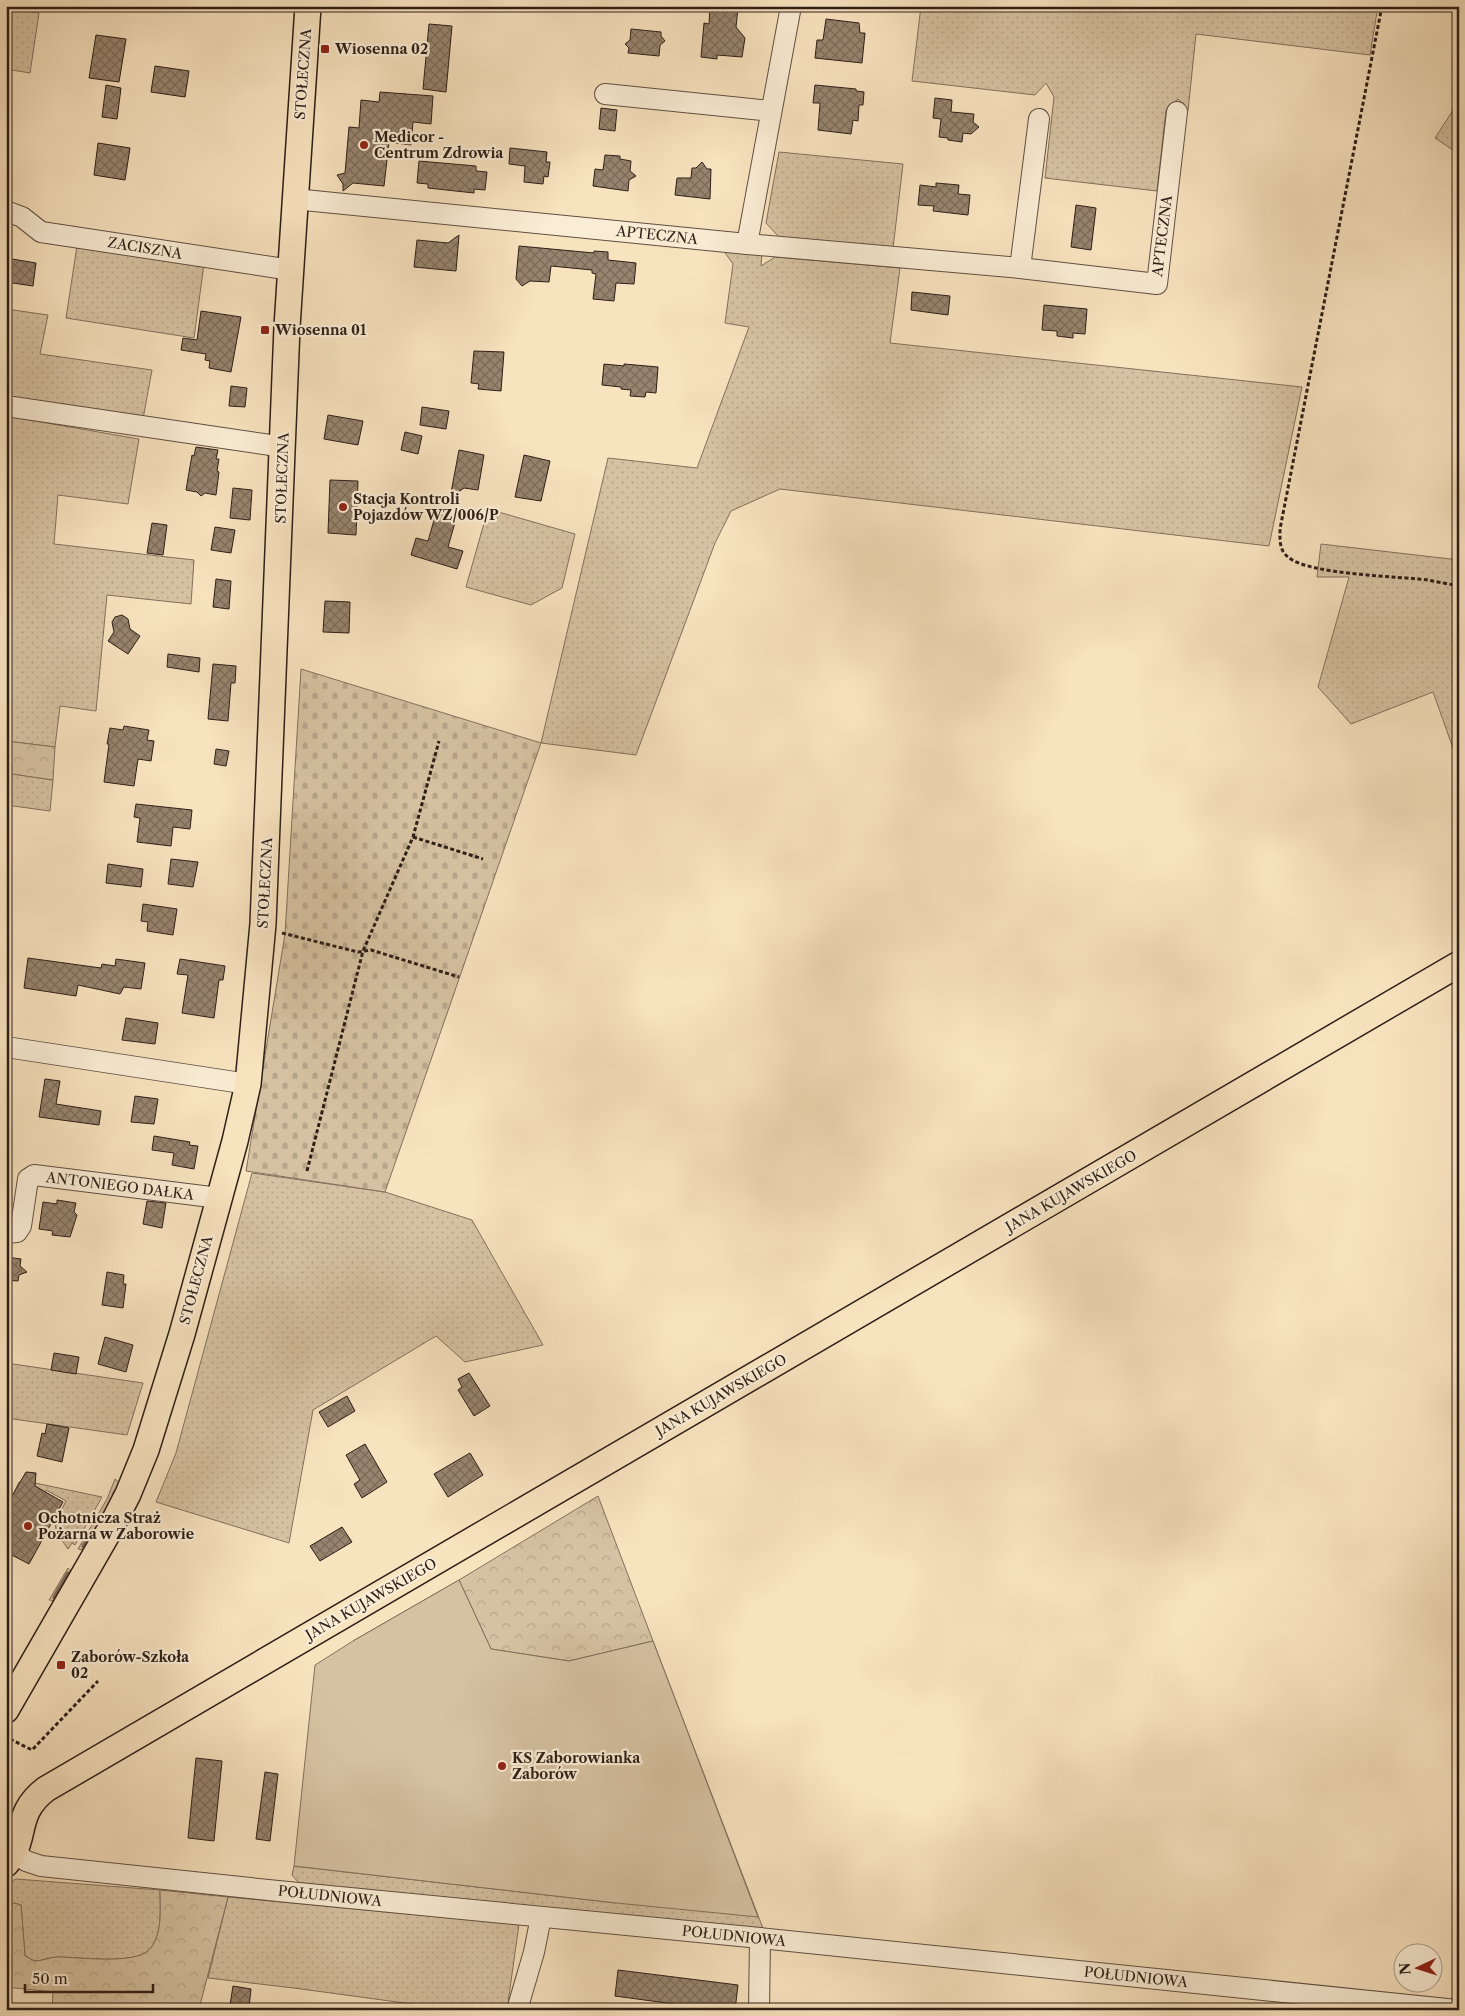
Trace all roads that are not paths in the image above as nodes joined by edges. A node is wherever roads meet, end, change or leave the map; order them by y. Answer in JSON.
{"nodes":[{"id":1,"x":308,"y":6,"type":"edge"},
{"id":2,"x":791,"y":6,"type":"edge"},
{"id":3,"x":605,"y":94,"type":"dead end"},
{"id":4,"x":771,"y":111,"type":"junction"},
{"id":5,"x":1177,"y":112,"type":"dead end"},
{"id":6,"x":1039,"y":119,"type":"dead end"},
{"id":7,"x":294,"y":198,"type":"junction"},
{"id":8,"x":6,"y":211,"type":"edge"},
{"id":9,"x":747,"y":244,"type":"junction"},
{"id":10,"x":1020,"y":268,"type":"junction"},
{"id":11,"x":291,"y":270,"type":"junction"},
{"id":12,"x":6,"y":406,"type":"edge"},
{"id":13,"x":284,"y":447,"type":"junction"},
{"id":14,"x":1459,"y":964,"type":"edge"},
{"id":15,"x":6,"y":1048,"type":"edge"},
{"id":16,"x":248,"y":1084,"type":"junction"},
{"id":17,"x":219,"y":1198,"type":"junction"},
{"id":18,"x":6,"y":1233,"type":"edge"},
{"id":19,"x":6,"y":1710,"type":"edge"},
{"id":20,"x":9,"y":1856,"type":"edge"},
{"id":21,"x":541,"y":1917,"type":"junction"},
{"id":22,"x":760,"y":1938,"type":"junction"},
{"id":23,"x":517,"y":2010,"type":"edge"},
{"id":24,"x":759,"y":2010,"type":"edge"},
{"id":25,"x":1457,"y":2010,"type":"edge"}],
"edges":[{"from":1,"to":7,"type":"main road","name":"STOŁECZNA"},
{"from":2,"to":4,"type":"street"},
{"from":3,"to":4,"type":"street"},
{"from":4,"to":9,"type":"street"},
{"from":5,"to":10,"type":"street","name":"APTECZNA"},
{"from":6,"to":10,"type":"street"},
{"from":7,"to":9,"type":"street","name":"APTECZNA"},
{"from":7,"to":11,"type":"main road","name":"STOŁECZNA"},
{"from":8,"to":11,"type":"street","name":"ZACISZNA"},
{"from":9,"to":10,"type":"street","name":"APTECZNA"},
{"from":11,"to":13,"type":"main road","name":"STOŁECZNA"},
{"from":12,"to":13,"type":"street"},
{"from":13,"to":16,"type":"main road","name":"STOŁECZNA"},
{"from":14,"to":20,"type":"main road","name":"JANA KUJAWSKIEGO"},
{"from":15,"to":16,"type":"street"},
{"from":16,"to":17,"type":"main road","name":"STOŁECZNA"},
{"from":17,"to":18,"type":"street","name":"ANTONIEGO DAŁKA"},
{"from":17,"to":19,"type":"main road","name":"STOŁECZNA"},
{"from":20,"to":21,"type":"street","name":"POŁUDNIOWA"},
{"from":21,"to":22,"type":"street","name":"POŁUDNIOWA"},
{"from":21,"to":23,"type":"street"},
{"from":22,"to":24,"type":"street"},
{"from":22,"to":25,"type":"street","name":"POŁUDNIOWA"}]}
